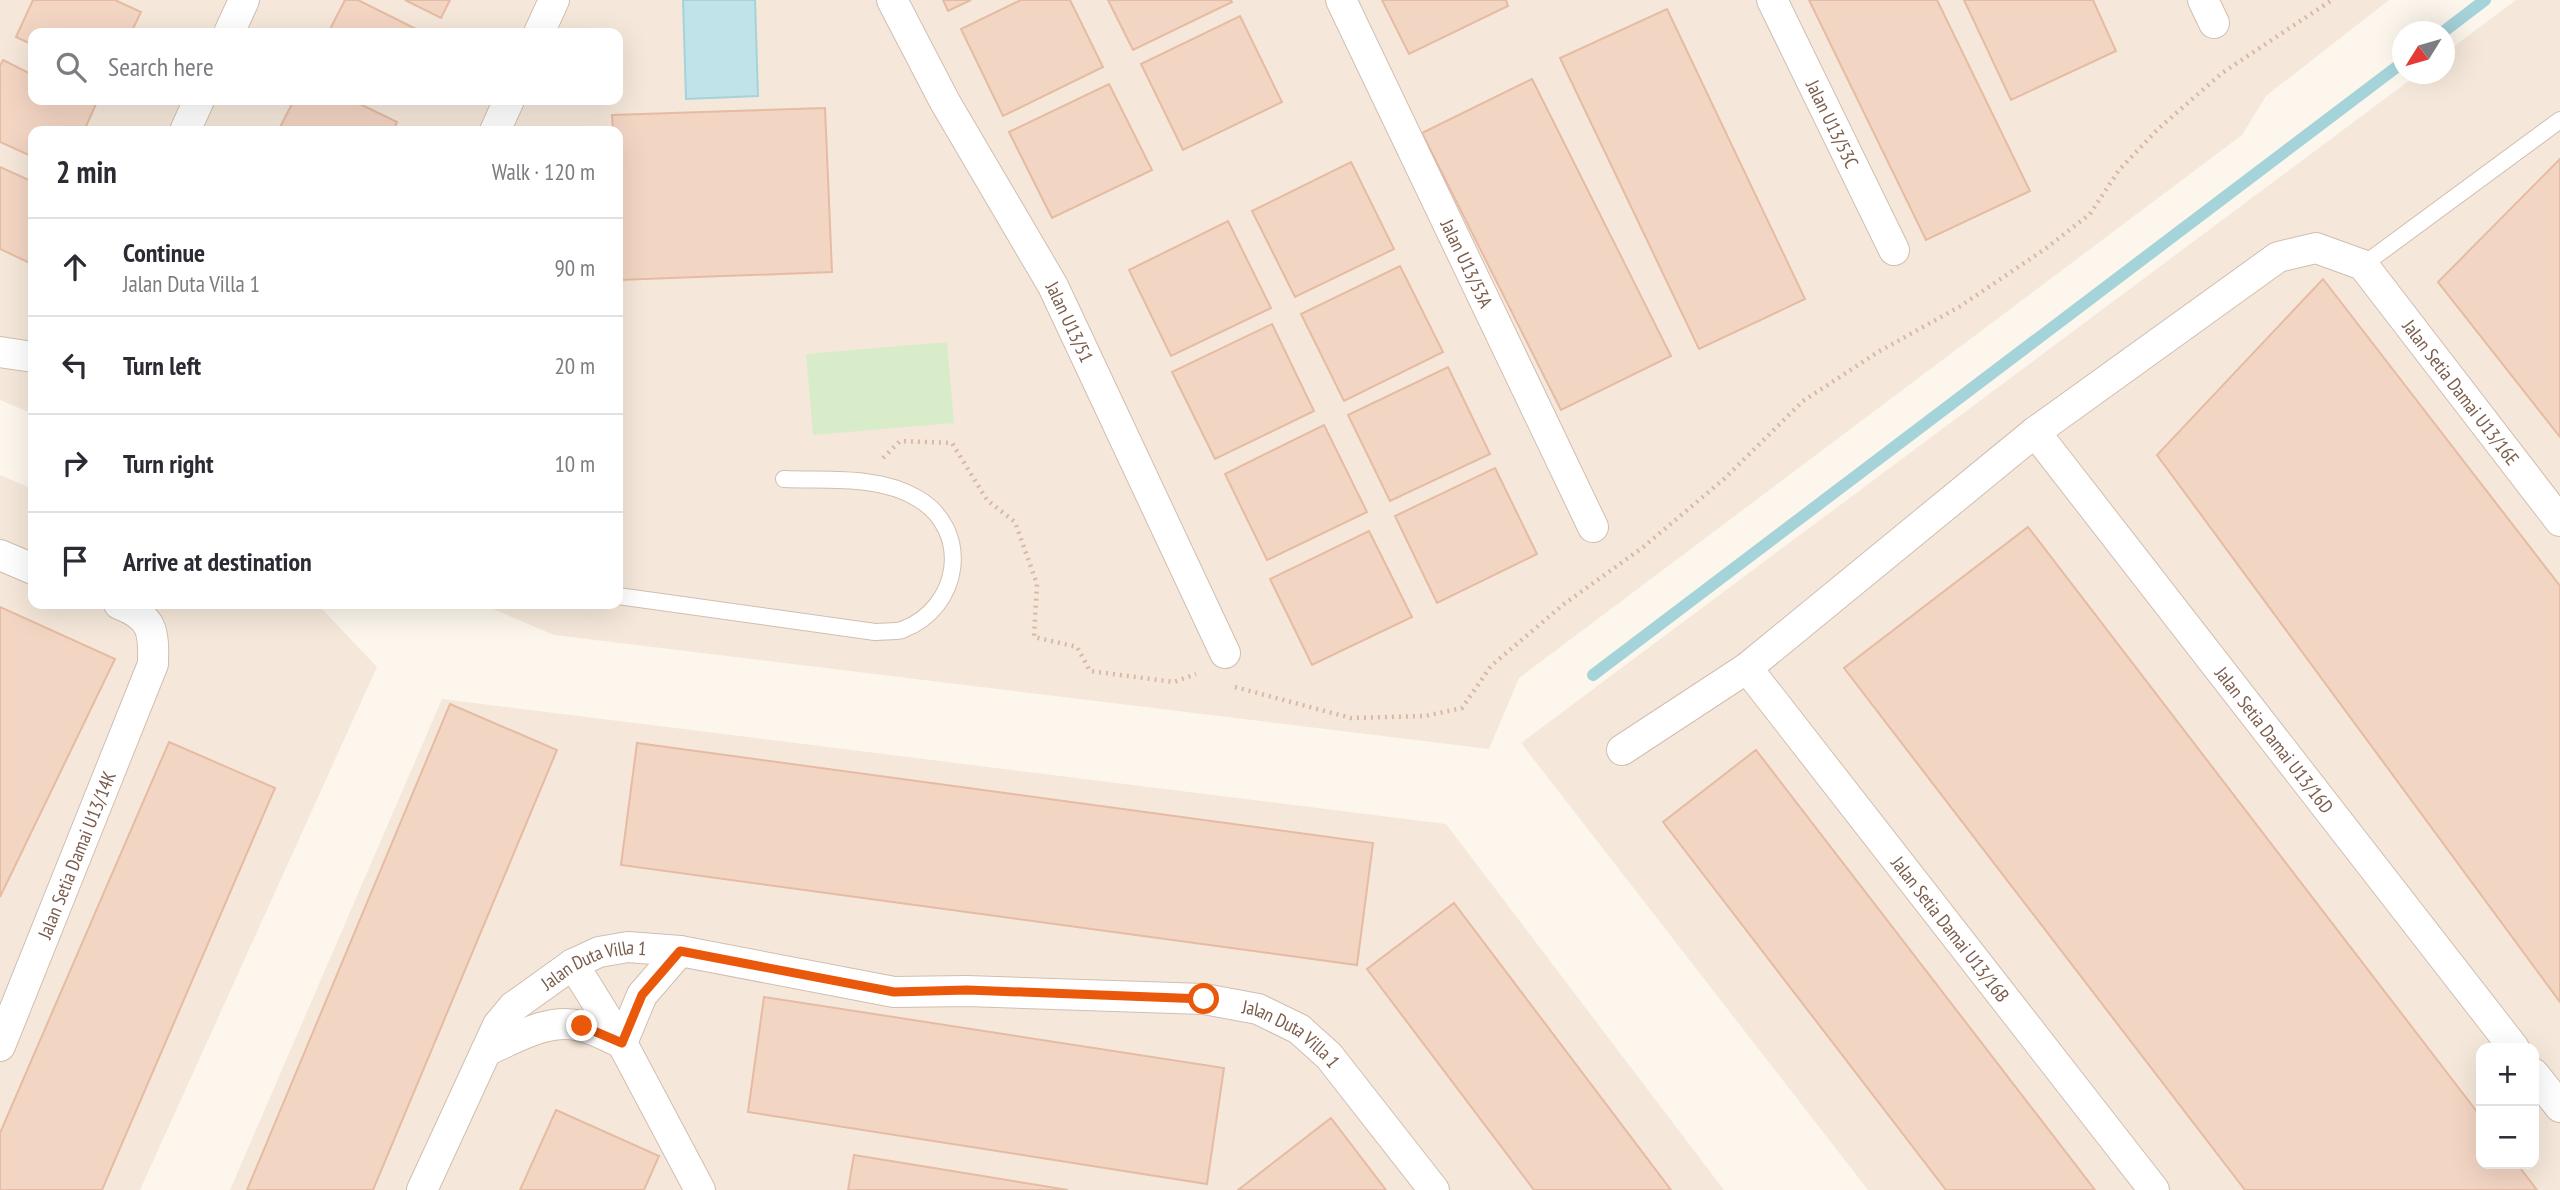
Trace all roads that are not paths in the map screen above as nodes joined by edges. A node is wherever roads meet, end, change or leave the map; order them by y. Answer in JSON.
{"nodes":[{"id":1,"x":244,"y":0,"type":"edge"},
{"id":2,"x":554,"y":0,"type":"edge"},
{"id":3,"x":892,"y":0,"type":"edge"},
{"id":4,"x":1341,"y":0,"type":"edge"},
{"id":5,"x":1772,"y":0,"type":"edge"},
{"id":6,"x":231,"y":28,"type":"edge"},
{"id":7,"x":541,"y":28,"type":"edge"},
{"id":8,"x":197,"y":105,"type":"edge"},
{"id":9,"x":507,"y":105,"type":"edge"},
{"id":10,"x":2560,"y":120,"type":"edge"},
{"id":11,"x":187,"y":126,"type":"edge"},
{"id":12,"x":497,"y":126,"type":"edge"},
{"id":13,"x":1894,"y":250,"type":"dead end"},
{"id":14,"x":2363,"y":265,"type":"junction"},
{"id":15,"x":0,"y":352,"type":"edge"},
{"id":16,"x":28,"y":356,"type":"edge"},
{"id":17,"x":2035,"y":432,"type":"junction"},
{"id":18,"x":784,"y":479,"type":"dead end"},
{"id":19,"x":2560,"y":521,"type":"edge"},
{"id":20,"x":1593,"y":527,"type":"dead end"},
{"id":21,"x":0,"y":555,"type":"edge"},
{"id":22,"x":28,"y":567,"type":"edge"},
{"id":23,"x":623,"y":597,"type":"edge"},
{"id":24,"x":128,"y":609,"type":"edge"},
{"id":25,"x":1225,"y":653,"type":"dead end"},
{"id":26,"x":1747,"y":668,"type":"junction"},
{"id":27,"x":1622,"y":750,"type":"dead end"},
{"id":28,"x":680,"y":951,"type":"junction"},
{"id":29,"x":573,"y":964,"type":"junction"},
{"id":30,"x":622,"y":1043,"type":"junction"},
{"id":31,"x":2510,"y":1043,"type":"edge"},
{"id":32,"x":0,"y":1046,"type":"edge"},
{"id":33,"x":486,"y":1051,"type":"junction"},
{"id":34,"x":2539,"y":1080,"type":"edge"},
{"id":35,"x":2560,"y":1107,"type":"edge"},
{"id":36,"x":422,"y":1190,"type":"edge"},
{"id":37,"x":700,"y":1190,"type":"edge"},
{"id":38,"x":1434,"y":1190,"type":"edge"},
{"id":39,"x":2154,"y":1190,"type":"edge"}],
"edges":[{"from":1,"to":6,"type":"street"},
{"from":2,"to":7,"type":"street"},
{"from":3,"to":25,"type":"street","name":"Jalan U13/51"},
{"from":4,"to":20,"type":"street","name":"Jalan U13/53A"},
{"from":5,"to":13,"type":"street","name":"Jalan U13/53C"},
{"from":8,"to":11,"type":"street"},
{"from":9,"to":12,"type":"street"},
{"from":10,"to":14,"type":"lane"},
{"from":14,"to":17,"type":"street"},
{"from":14,"to":19,"type":"street","name":"Jalan Setia Damai U13/16E"},
{"from":15,"to":16,"type":"street"},
{"from":17,"to":26,"type":"street"},
{"from":17,"to":31,"type":"street","name":"Jalan Setia Damai U13/16D"},
{"from":18,"to":23,"type":"lane"},
{"from":21,"to":22,"type":"street"},
{"from":24,"to":32,"type":"street","name":"Jalan Setia Damai U13/14K"},
{"from":26,"to":27,"type":"street"},
{"from":26,"to":39,"type":"street","name":"Jalan Setia Damai U13/16B"},
{"from":28,"to":29,"type":"street","name":"Jalan Duta Villa 1"},
{"from":28,"to":30,"type":"street"},
{"from":28,"to":38,"type":"street","name":"Jalan Duta Villa 1"},
{"from":29,"to":30,"type":"street"},
{"from":29,"to":33,"type":"street","name":"Jalan Duta Villa 1"},
{"from":30,"to":33,"type":"street"},
{"from":30,"to":37,"type":"street"},
{"from":33,"to":36,"type":"street","name":"Jalan Duta Villa 1"},
{"from":34,"to":35,"type":"street"}]}
